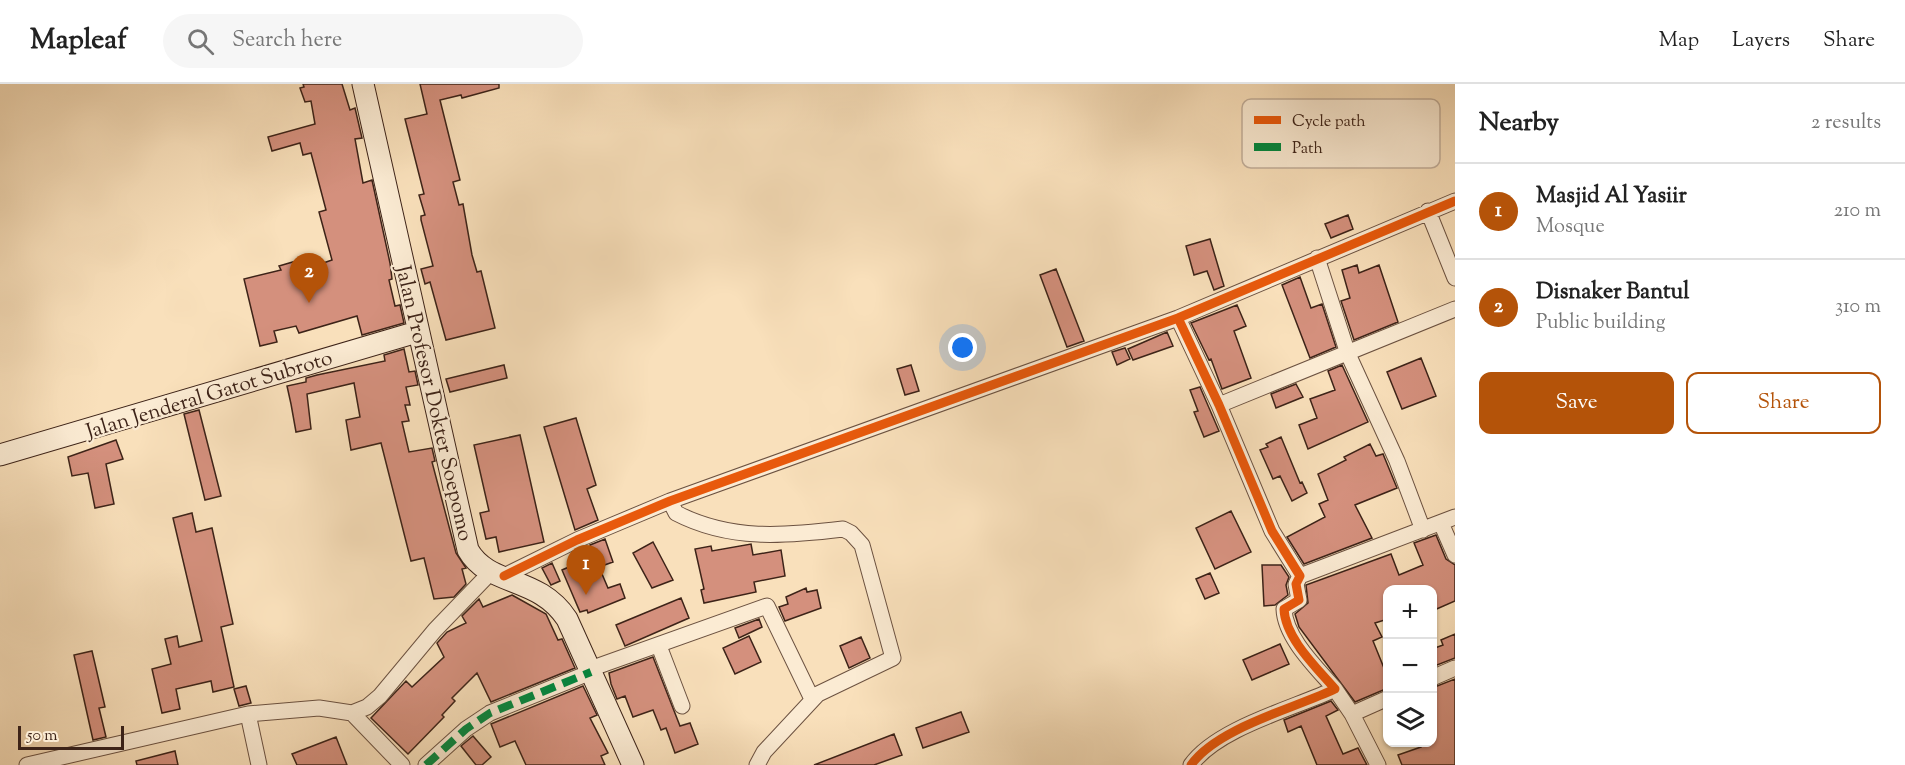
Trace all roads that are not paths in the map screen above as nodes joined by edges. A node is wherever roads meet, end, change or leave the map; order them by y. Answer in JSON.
{"nodes":[{"id":1,"x":363,"y":84,"type":"edge"},
{"id":2,"x":1455,"y":201,"type":"edge"},
{"id":3,"x":1428,"y":211,"type":"junction"},
{"id":4,"x":1317,"y":258,"type":"junction"},
{"id":5,"x":1455,"y":278,"type":"edge"},
{"id":6,"x":1455,"y":309,"type":"edge"},
{"id":7,"x":1178,"y":318,"type":"junction"},
{"id":8,"x":417,"y":332,"type":"junction"},
{"id":9,"x":1348,"y":354,"type":"junction"},
{"id":10,"x":1219,"y":405,"type":"junction"},
{"id":11,"x":0,"y":455,"type":"edge"},
{"id":12,"x":670,"y":501,"type":"junction"},
{"id":13,"x":1448,"y":520,"type":"edge"},
{"id":14,"x":1423,"y":530,"type":"junction"},
{"id":15,"x":1455,"y":555,"type":"edge"},
{"id":16,"x":497,"y":574,"type":"junction"},
{"id":17,"x":1300,"y":576,"type":"junction"},
{"id":18,"x":659,"y":646,"type":"junction"},
{"id":19,"x":1455,"y":668,"type":"edge"},
{"id":20,"x":591,"y":671,"type":"junction"},
{"id":21,"x":1437,"y":676,"type":"edge"},
{"id":22,"x":1335,"y":689,"type":"junction"},
{"id":23,"x":812,"y":699,"type":"junction"},
{"id":24,"x":1383,"y":700,"type":"edge"},
{"id":25,"x":682,"y":706,"type":"dead end"},
{"id":26,"x":352,"y":713,"type":"junction"},
{"id":27,"x":248,"y":714,"type":"junction"},
{"id":28,"x":1352,"y":714,"type":"junction"},
{"id":29,"x":27,"y":765,"type":"edge"},
{"id":30,"x":259,"y":765,"type":"edge"},
{"id":31,"x":402,"y":765,"type":"edge"},
{"id":32,"x":426,"y":765,"type":"edge"},
{"id":33,"x":633,"y":765,"type":"edge"},
{"id":34,"x":757,"y":765,"type":"edge"},
{"id":35,"x":1191,"y":765,"type":"edge"},
{"id":36,"x":1378,"y":765,"type":"edge"}],
"edges":[{"from":1,"to":8,"type":"main road","name":"Jalan Profesor Dokter Soepomo"},
{"from":2,"to":3,"type":"street"},
{"from":3,"to":4,"type":"street"},
{"from":3,"to":5,"type":"street"},
{"from":4,"to":7,"type":"street"},
{"from":4,"to":9,"type":"street"},
{"from":6,"to":9,"type":"street"},
{"from":7,"to":10,"type":"street"},
{"from":7,"to":12,"type":"street"},
{"from":8,"to":11,"type":"main road","name":"Jalan Jenderal Gatot Subroto"},
{"from":8,"to":16,"type":"main road","name":"Jalan Profesor Dokter Soepomo"},
{"from":9,"to":10,"type":"street"},
{"from":9,"to":14,"type":"street"},
{"from":10,"to":17,"type":"street"},
{"from":12,"to":16,"type":"street"},
{"from":12,"to":23,"type":"street"},
{"from":13,"to":14,"type":"street"},
{"from":13,"to":15,"type":"street"},
{"from":14,"to":17,"type":"street"},
{"from":16,"to":20,"type":"main road","name":"Jalan Profesor Dokter Soepomo"},
{"from":16,"to":26,"type":"street"},
{"from":17,"to":22,"type":"street"},
{"from":18,"to":20,"type":"street"},
{"from":18,"to":23,"type":"street"},
{"from":18,"to":25,"type":"street"},
{"from":19,"to":21,"type":"street"},
{"from":20,"to":32,"type":"street"},
{"from":20,"to":33,"type":"main road","name":"Jalan Profesor Dokter Soepomo"},
{"from":22,"to":28,"type":"street"},
{"from":22,"to":35,"type":"street"},
{"from":23,"to":34,"type":"street"},
{"from":24,"to":28,"type":"street"},
{"from":26,"to":27,"type":"street"},
{"from":26,"to":31,"type":"street"},
{"from":27,"to":29,"type":"street"},
{"from":27,"to":30,"type":"street"},
{"from":28,"to":36,"type":"street"}]}
